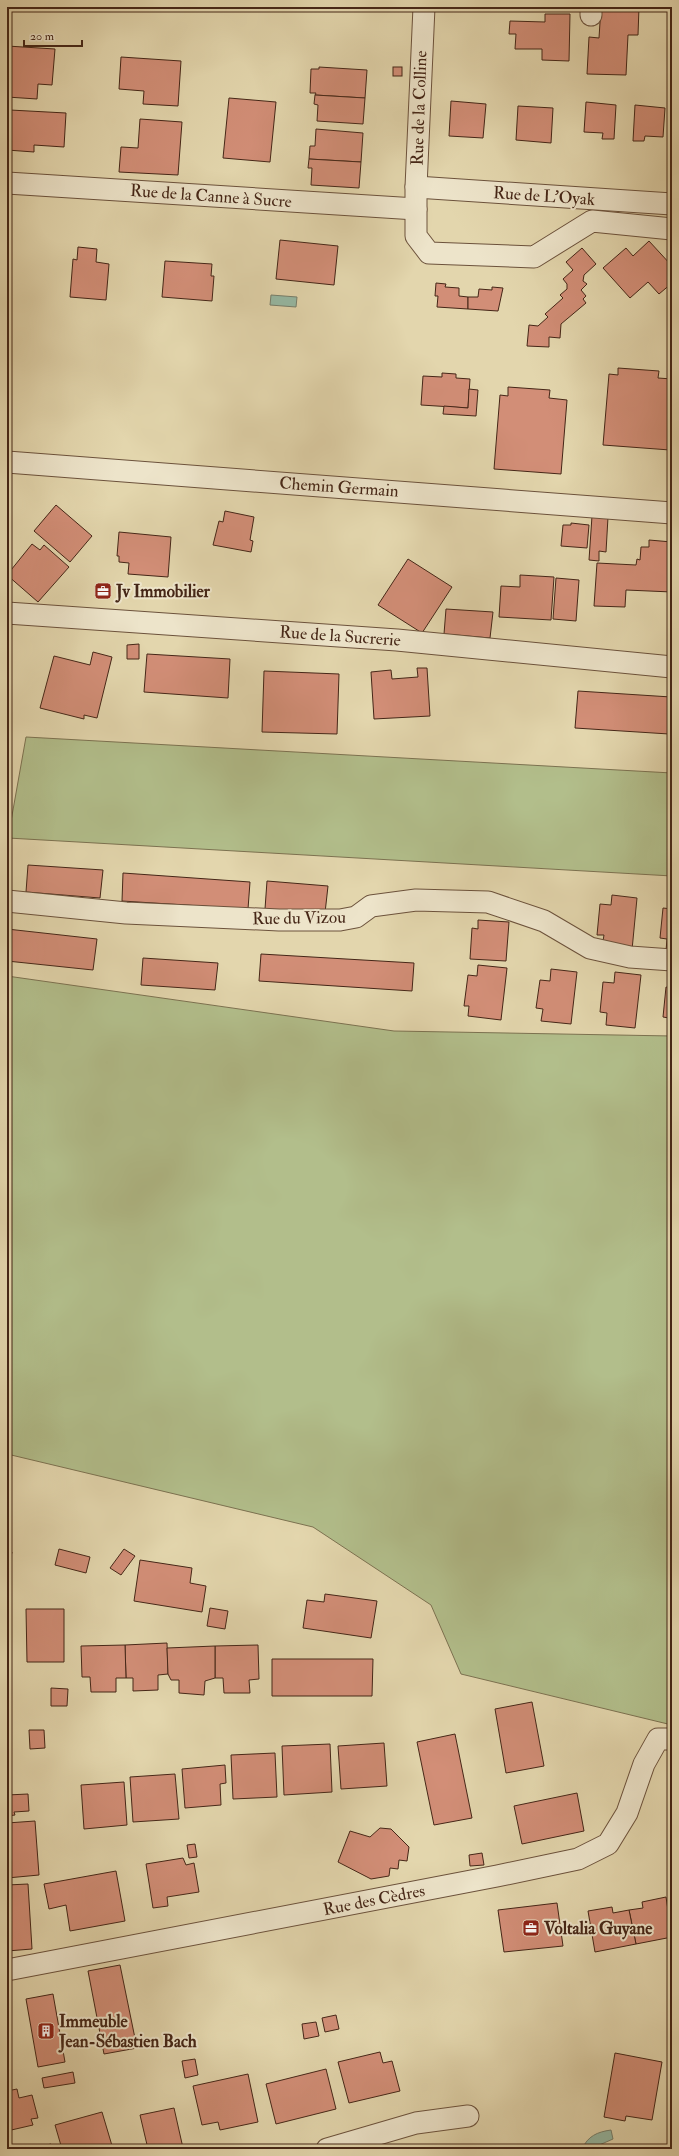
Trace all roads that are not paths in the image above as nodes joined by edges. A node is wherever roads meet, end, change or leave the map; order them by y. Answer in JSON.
{"nodes":[{"id":1,"x":424,"y":7,"type":"edge"},
{"id":2,"x":7,"y":183,"type":"edge"},
{"id":3,"x":416,"y":187,"type":"junction"},
{"id":4,"x":672,"y":204,"type":"edge"},
{"id":5,"x":416,"y":210,"type":"junction"},
{"id":6,"x":672,"y":229,"type":"edge"},
{"id":7,"x":7,"y":462,"type":"edge"},
{"id":8,"x":672,"y":513,"type":"edge"},
{"id":9,"x":7,"y":612,"type":"edge"},
{"id":10,"x":672,"y":667,"type":"edge"},
{"id":11,"x":7,"y":900,"type":"edge"},
{"id":12,"x":672,"y":960,"type":"edge"},
{"id":13,"x":672,"y":1739,"type":"edge"},
{"id":14,"x":7,"y":1970,"type":"edge"},
{"id":15,"x":468,"y":2116,"type":"dead end"},
{"id":16,"x":327,"y":2149,"type":"edge"}],
"edges":[{"from":1,"to":3,"type":"street","name":"Rue de la Colline"},
{"from":2,"to":5,"type":"street","name":"Rue de la Canne à Sucre"},
{"from":3,"to":4,"type":"street","name":"Rue de L'Oyak"},
{"from":3,"to":5,"type":"street","name":"Rue de la Colline"},
{"from":5,"to":6,"type":"street","name":"Rue de la Colline"},
{"from":7,"to":8,"type":"street","name":"Chemin Germain"},
{"from":9,"to":10,"type":"street","name":"Rue de la Sucrerie"},
{"from":11,"to":12,"type":"street","name":"Rue du Vizou"},
{"from":13,"to":14,"type":"street","name":"Rue des Cèdres"},
{"from":15,"to":16,"type":"street"}]}
